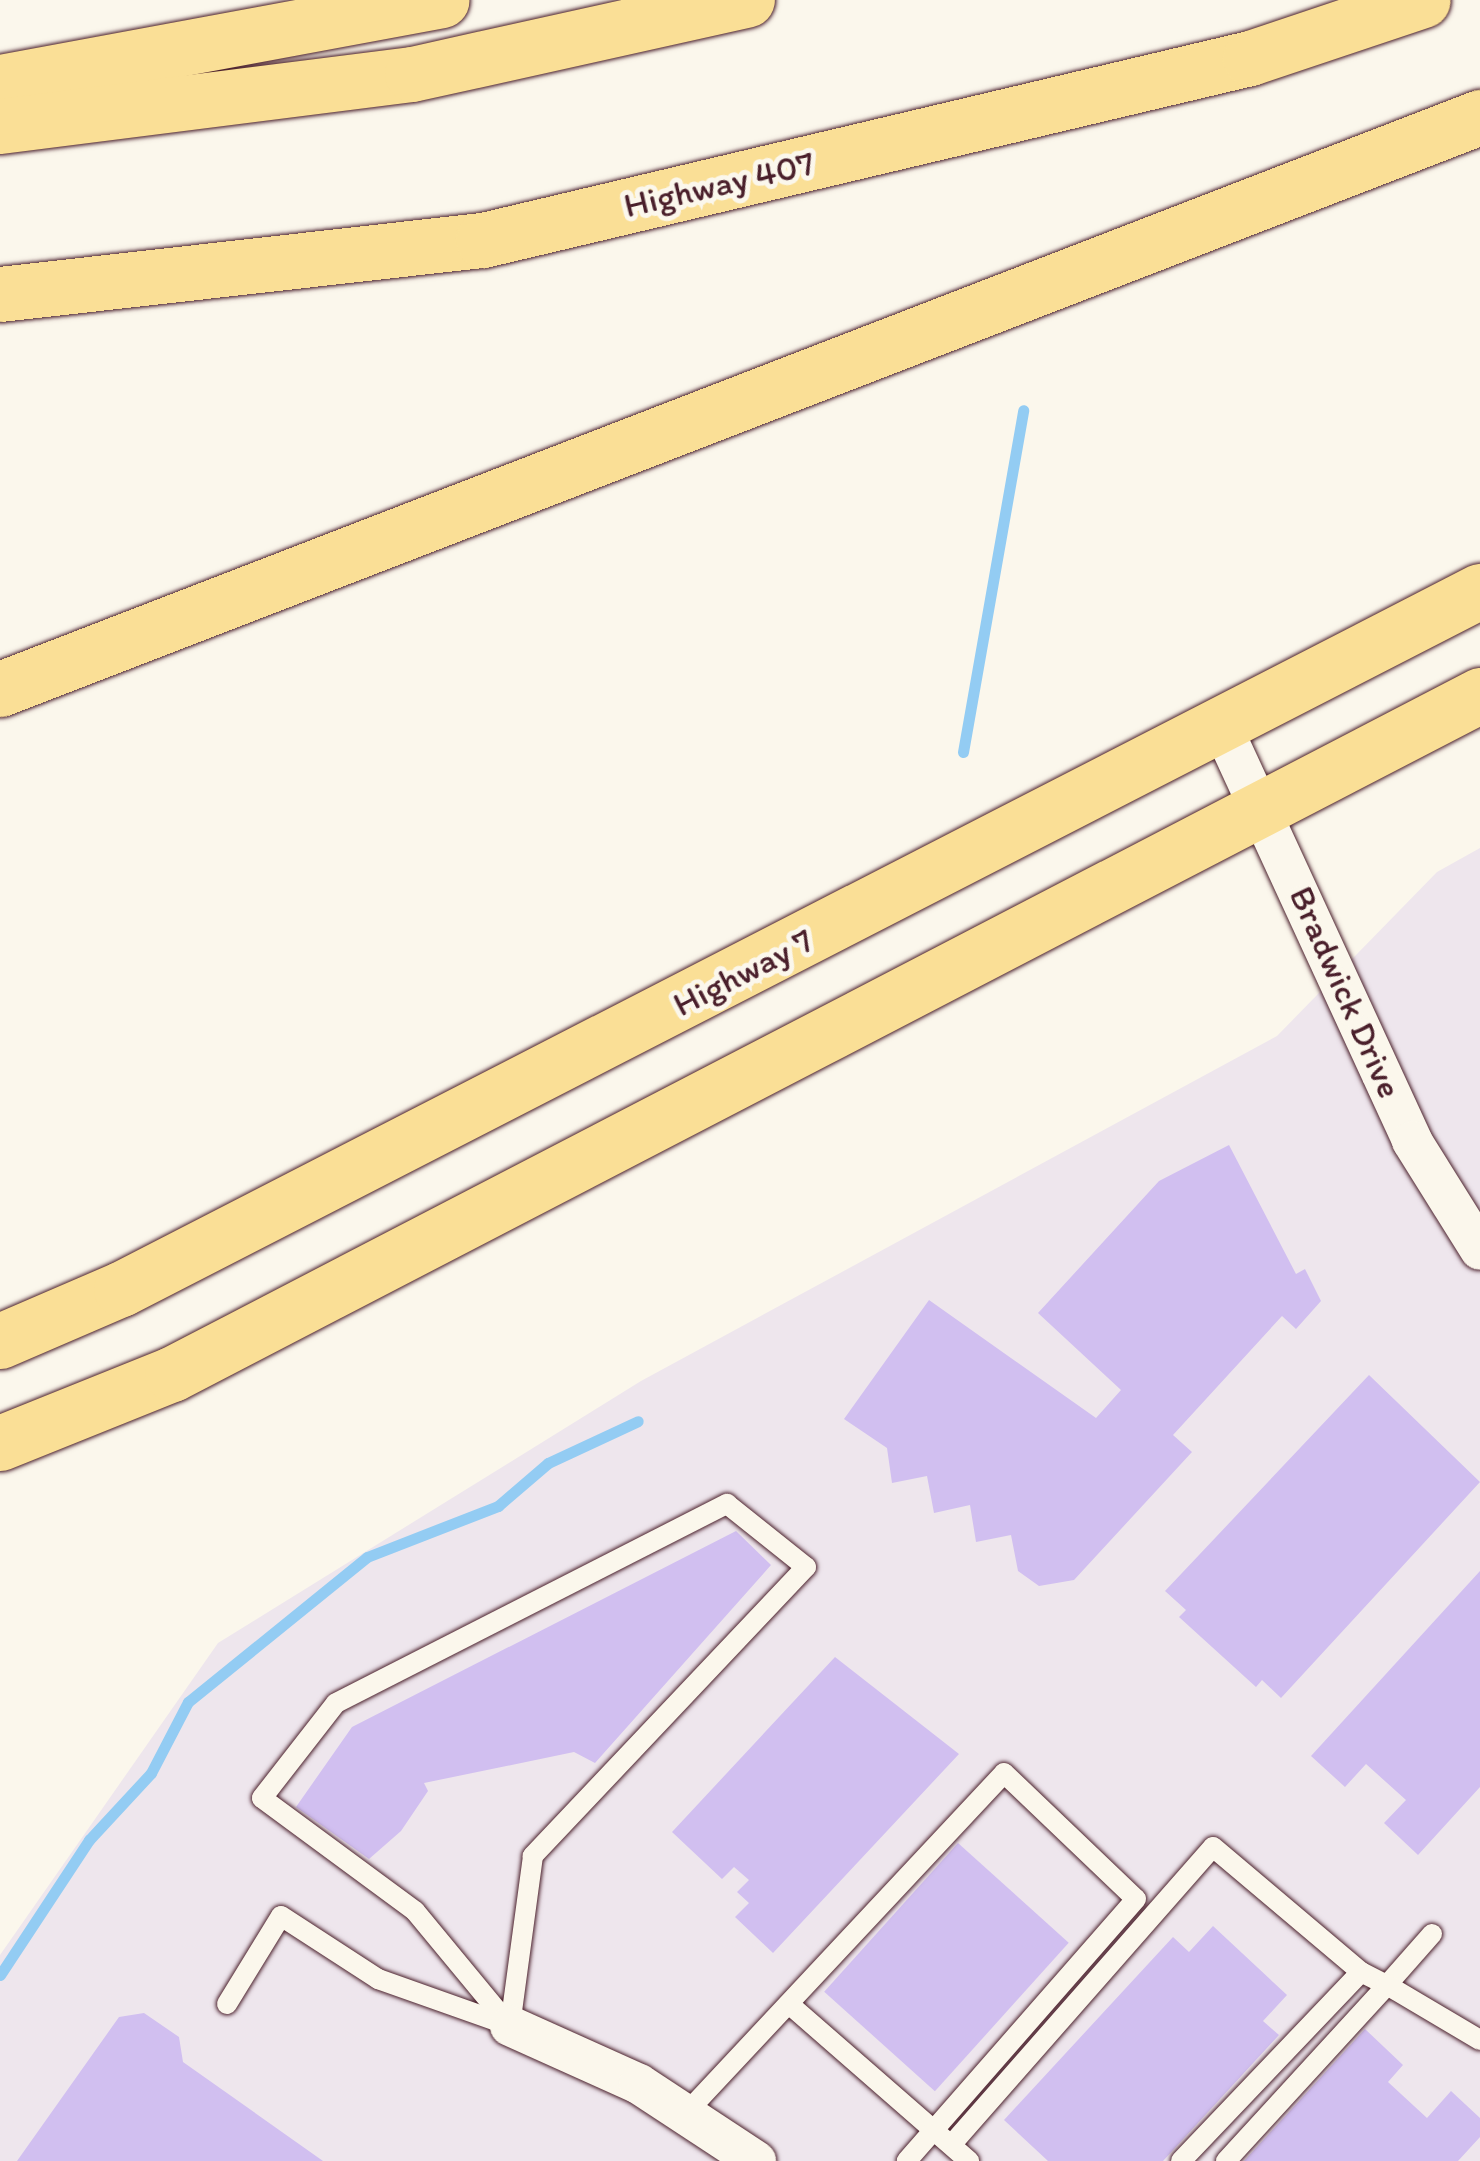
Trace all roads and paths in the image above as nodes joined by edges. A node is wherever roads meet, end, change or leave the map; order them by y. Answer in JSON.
{"nodes":[{"id":1,"x":440,"y":0,"type":"edge"},
{"id":2,"x":747,"y":0,"type":"edge"},
{"id":3,"x":1423,"y":0,"type":"edge"},
{"id":4,"x":0,"y":82,"type":"edge"},
{"id":5,"x":1480,"y":117,"type":"edge"},
{"id":6,"x":0,"y":126,"type":"edge"},
{"id":7,"x":0,"y":294,"type":"edge"},
{"id":8,"x":1480,"y":591,"type":"edge"},
{"id":9,"x":0,"y":688,"type":"edge"},
{"id":10,"x":1480,"y":696,"type":"edge"},
{"id":11,"x":1222,"y":728,"type":"junction"},
{"id":12,"x":1264,"y":810,"type":"junction"},
{"id":13,"x":1480,"y":1250,"type":"edge"},
{"id":14,"x":0,"y":1340,"type":"edge"},
{"id":15,"x":0,"y":1442,"type":"edge"},
{"id":16,"x":1136,"y":1899,"type":"junction"},
{"id":17,"x":1160,"y":1908,"type":"junction"},
{"id":18,"x":1432,"y":1934,"type":"dead end"},
{"id":19,"x":1360,"y":1972,"type":"junction"},
{"id":20,"x":1387,"y":1986,"type":"junction"},
{"id":21,"x":227,"y":2004,"type":"dead end"},
{"id":22,"x":789,"y":2004,"type":"junction"},
{"id":23,"x":510,"y":2026,"type":"junction"},
{"id":24,"x":1480,"y":2040,"type":"edge"},
{"id":25,"x":687,"y":2112,"type":"junction"},
{"id":26,"x":929,"y":2127,"type":"junction"},
{"id":27,"x":952,"y":2144,"type":"junction"},
{"id":28,"x":756,"y":2161,"type":"edge"},
{"id":29,"x":906,"y":2161,"type":"edge"},
{"id":30,"x":969,"y":2161,"type":"edge"},
{"id":31,"x":1181,"y":2161,"type":"edge"},
{"id":32,"x":1226,"y":2161,"type":"edge"}],
"edges":[{"from":1,"to":4,"type":"main road"},
{"from":2,"to":6,"type":"main road"},
{"from":3,"to":7,"type":"main road","name":"Highway 407"},
{"from":5,"to":9,"type":"main road"},
{"from":8,"to":11,"type":"main road","name":"Highway 7"},
{"from":10,"to":12,"type":"main road"},
{"from":11,"to":12,"type":"street","name":"Bradwick Drive"},
{"from":11,"to":14,"type":"main road","name":"Highway 7"},
{"from":12,"to":13,"type":"street","name":"Bradwick Drive"},
{"from":12,"to":15,"type":"main road"},
{"from":16,"to":17,"type":"lane"},
{"from":16,"to":22,"type":"lane"},
{"from":16,"to":26,"type":"lane"},
{"from":17,"to":19,"type":"lane"},
{"from":17,"to":27,"type":"lane"},
{"from":18,"to":20,"type":"lane"},
{"from":19,"to":20,"type":"lane"},
{"from":19,"to":31,"type":"lane"},
{"from":20,"to":24,"type":"lane"},
{"from":20,"to":32,"type":"lane"},
{"from":21,"to":23,"type":"lane"},
{"from":22,"to":25,"type":"lane"},
{"from":22,"to":26,"type":"lane"},
{"from":23,"to":23,"type":"lane"},
{"from":23,"to":25,"type":"street"},
{"from":25,"to":28,"type":"street"},
{"from":26,"to":27,"type":"lane"},
{"from":26,"to":29,"type":"lane"},
{"from":27,"to":30,"type":"lane"}]}
